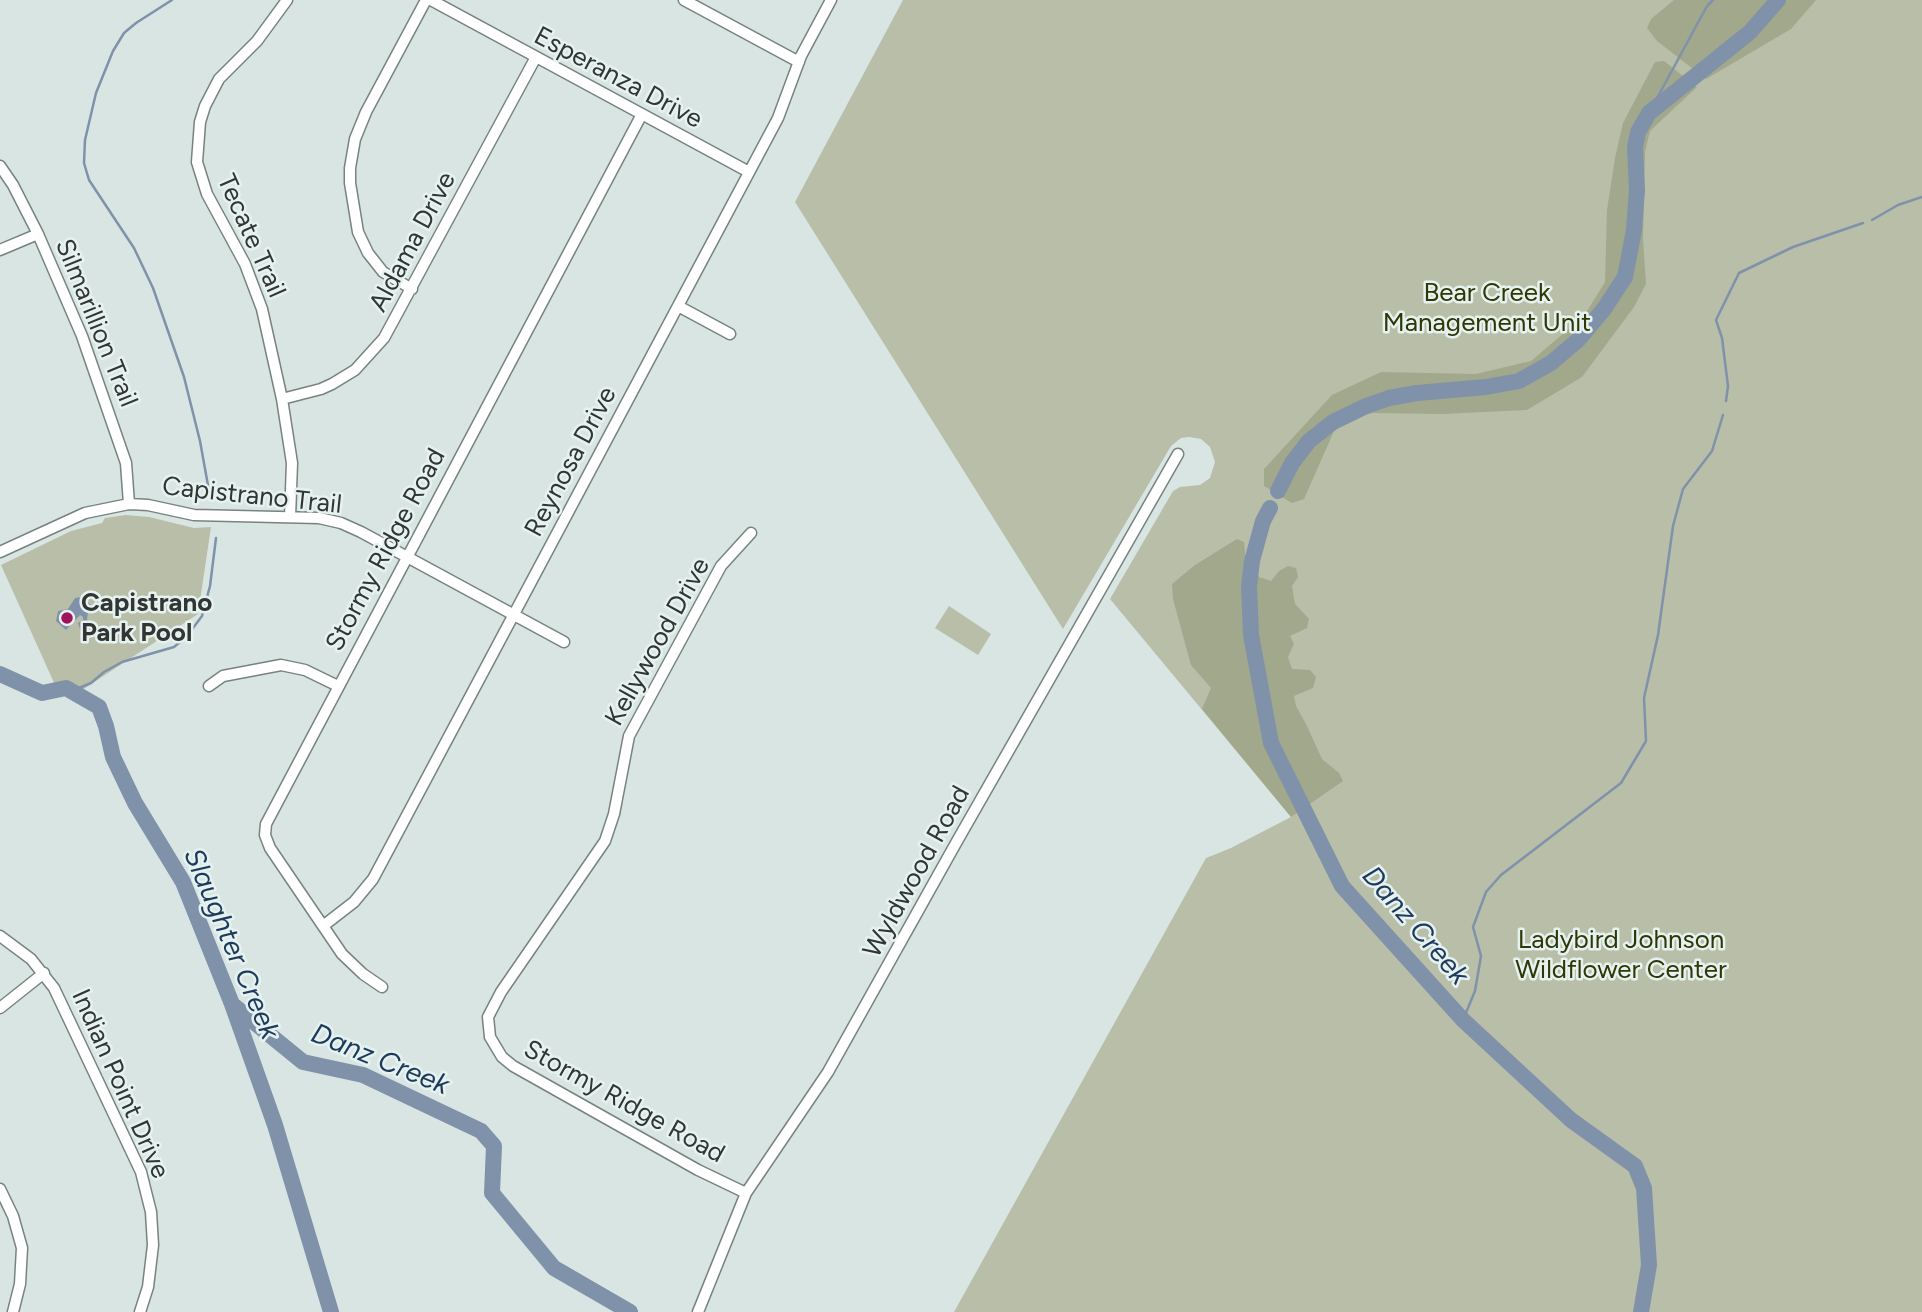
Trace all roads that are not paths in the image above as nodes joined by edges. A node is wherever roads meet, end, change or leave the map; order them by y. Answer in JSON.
{"nodes":[{"id":1,"x":287,"y":0,"type":"edge"},
{"id":2,"x":426,"y":0,"type":"edge"},
{"id":3,"x":431,"y":0,"type":"edge"},
{"id":4,"x":684,"y":0,"type":"edge"},
{"id":5,"x":831,"y":0,"type":"edge"},
{"id":6,"x":536,"y":57,"type":"junction"},
{"id":7,"x":799,"y":62,"type":"junction"},
{"id":8,"x":642,"y":114,"type":"junction"},
{"id":9,"x":0,"y":166,"type":"edge"},
{"id":10,"x":749,"y":172,"type":"junction"},
{"id":11,"x":38,"y":234,"type":"junction"},
{"id":12,"x":0,"y":250,"type":"edge"},
{"id":13,"x":412,"y":289,"type":"junction"},
{"id":14,"x":678,"y":306,"type":"junction"},
{"id":15,"x":730,"y":334,"type":"dead end"},
{"id":16,"x":282,"y":399,"type":"junction"},
{"id":17,"x":1178,"y":454,"type":"dead end"},
{"id":18,"x":129,"y":504,"type":"junction"},
{"id":19,"x":290,"y":517,"type":"junction"},
{"id":20,"x":751,"y":533,"type":"dead end"},
{"id":21,"x":0,"y":552,"type":"edge"},
{"id":22,"x":406,"y":556,"type":"junction"},
{"id":23,"x":514,"y":615,"type":"junction"},
{"id":24,"x":564,"y":642,"type":"dead end"},
{"id":25,"x":338,"y":685,"type":"junction"},
{"id":26,"x":208,"y":686,"type":"dead end"},
{"id":27,"x":323,"y":926,"type":"junction"},
{"id":28,"x":0,"y":936,"type":"edge"},
{"id":29,"x":44,"y":973,"type":"junction"},
{"id":30,"x":382,"y":987,"type":"dead end"},
{"id":31,"x":0,"y":1008,"type":"edge"},
{"id":32,"x":490,"y":1037,"type":"joint"},
{"id":33,"x":0,"y":1189,"type":"edge"},
{"id":34,"x":746,"y":1193,"type":"junction"},
{"id":35,"x":13,"y":1312,"type":"edge"},
{"id":36,"x":140,"y":1312,"type":"edge"},
{"id":37,"x":698,"y":1312,"type":"edge"}],
"edges":[{"from":1,"to":16,"type":"street","name":"Tecate Trail"},
{"from":2,"to":13,"type":"street"},
{"from":3,"to":6,"type":"street","name":"Esperanza Drive"},
{"from":4,"to":7,"type":"street"},
{"from":5,"to":7,"type":"street","name":"Reynosa Drive"},
{"from":6,"to":8,"type":"street","name":"Esperanza Drive"},
{"from":6,"to":13,"type":"street","name":"Aldama Drive"},
{"from":7,"to":10,"type":"street","name":"Reynosa Drive"},
{"from":8,"to":10,"type":"street","name":"Esperanza Drive"},
{"from":8,"to":22,"type":"street","name":"Stormy Ridge Road"},
{"from":9,"to":11,"type":"street","name":"Silmarillion Trail"},
{"from":10,"to":14,"type":"street","name":"Reynosa Drive"},
{"from":11,"to":12,"type":"street"},
{"from":11,"to":18,"type":"street","name":"Silmarillion Trail"},
{"from":13,"to":16,"type":"street","name":"Aldama Drive"},
{"from":14,"to":15,"type":"street"},
{"from":14,"to":23,"type":"street","name":"Reynosa Drive"},
{"from":16,"to":19,"type":"street","name":"Tecate Trail"},
{"from":17,"to":34,"type":"street","name":"Wyldwood Road"},
{"from":18,"to":19,"type":"street","name":"Capistrano Trail"},
{"from":18,"to":21,"type":"street","name":"Capistrano Trail"},
{"from":19,"to":22,"type":"street","name":"Capistrano Trail"},
{"from":20,"to":32,"type":"street","name":"Kellywood Drive"},
{"from":22,"to":23,"type":"street","name":"Capistrano Trail"},
{"from":22,"to":25,"type":"street","name":"Stormy Ridge Road"},
{"from":23,"to":24,"type":"street","name":"Capistrano Trail"},
{"from":23,"to":27,"type":"street","name":"Reynosa Drive"},
{"from":25,"to":26,"type":"street"},
{"from":25,"to":27,"type":"street","name":"Stormy Ridge Road"},
{"from":27,"to":30,"type":"street","name":"Stormy Ridge Road"},
{"from":28,"to":29,"type":"street","name":"Indian Point Drive"},
{"from":29,"to":31,"type":"street"},
{"from":29,"to":36,"type":"street","name":"Indian Point Drive"},
{"from":32,"to":34,"type":"street","name":"Stormy Ridge Road"},
{"from":33,"to":35,"type":"street"},
{"from":34,"to":37,"type":"street","name":"Wyldwood Road"}]}
